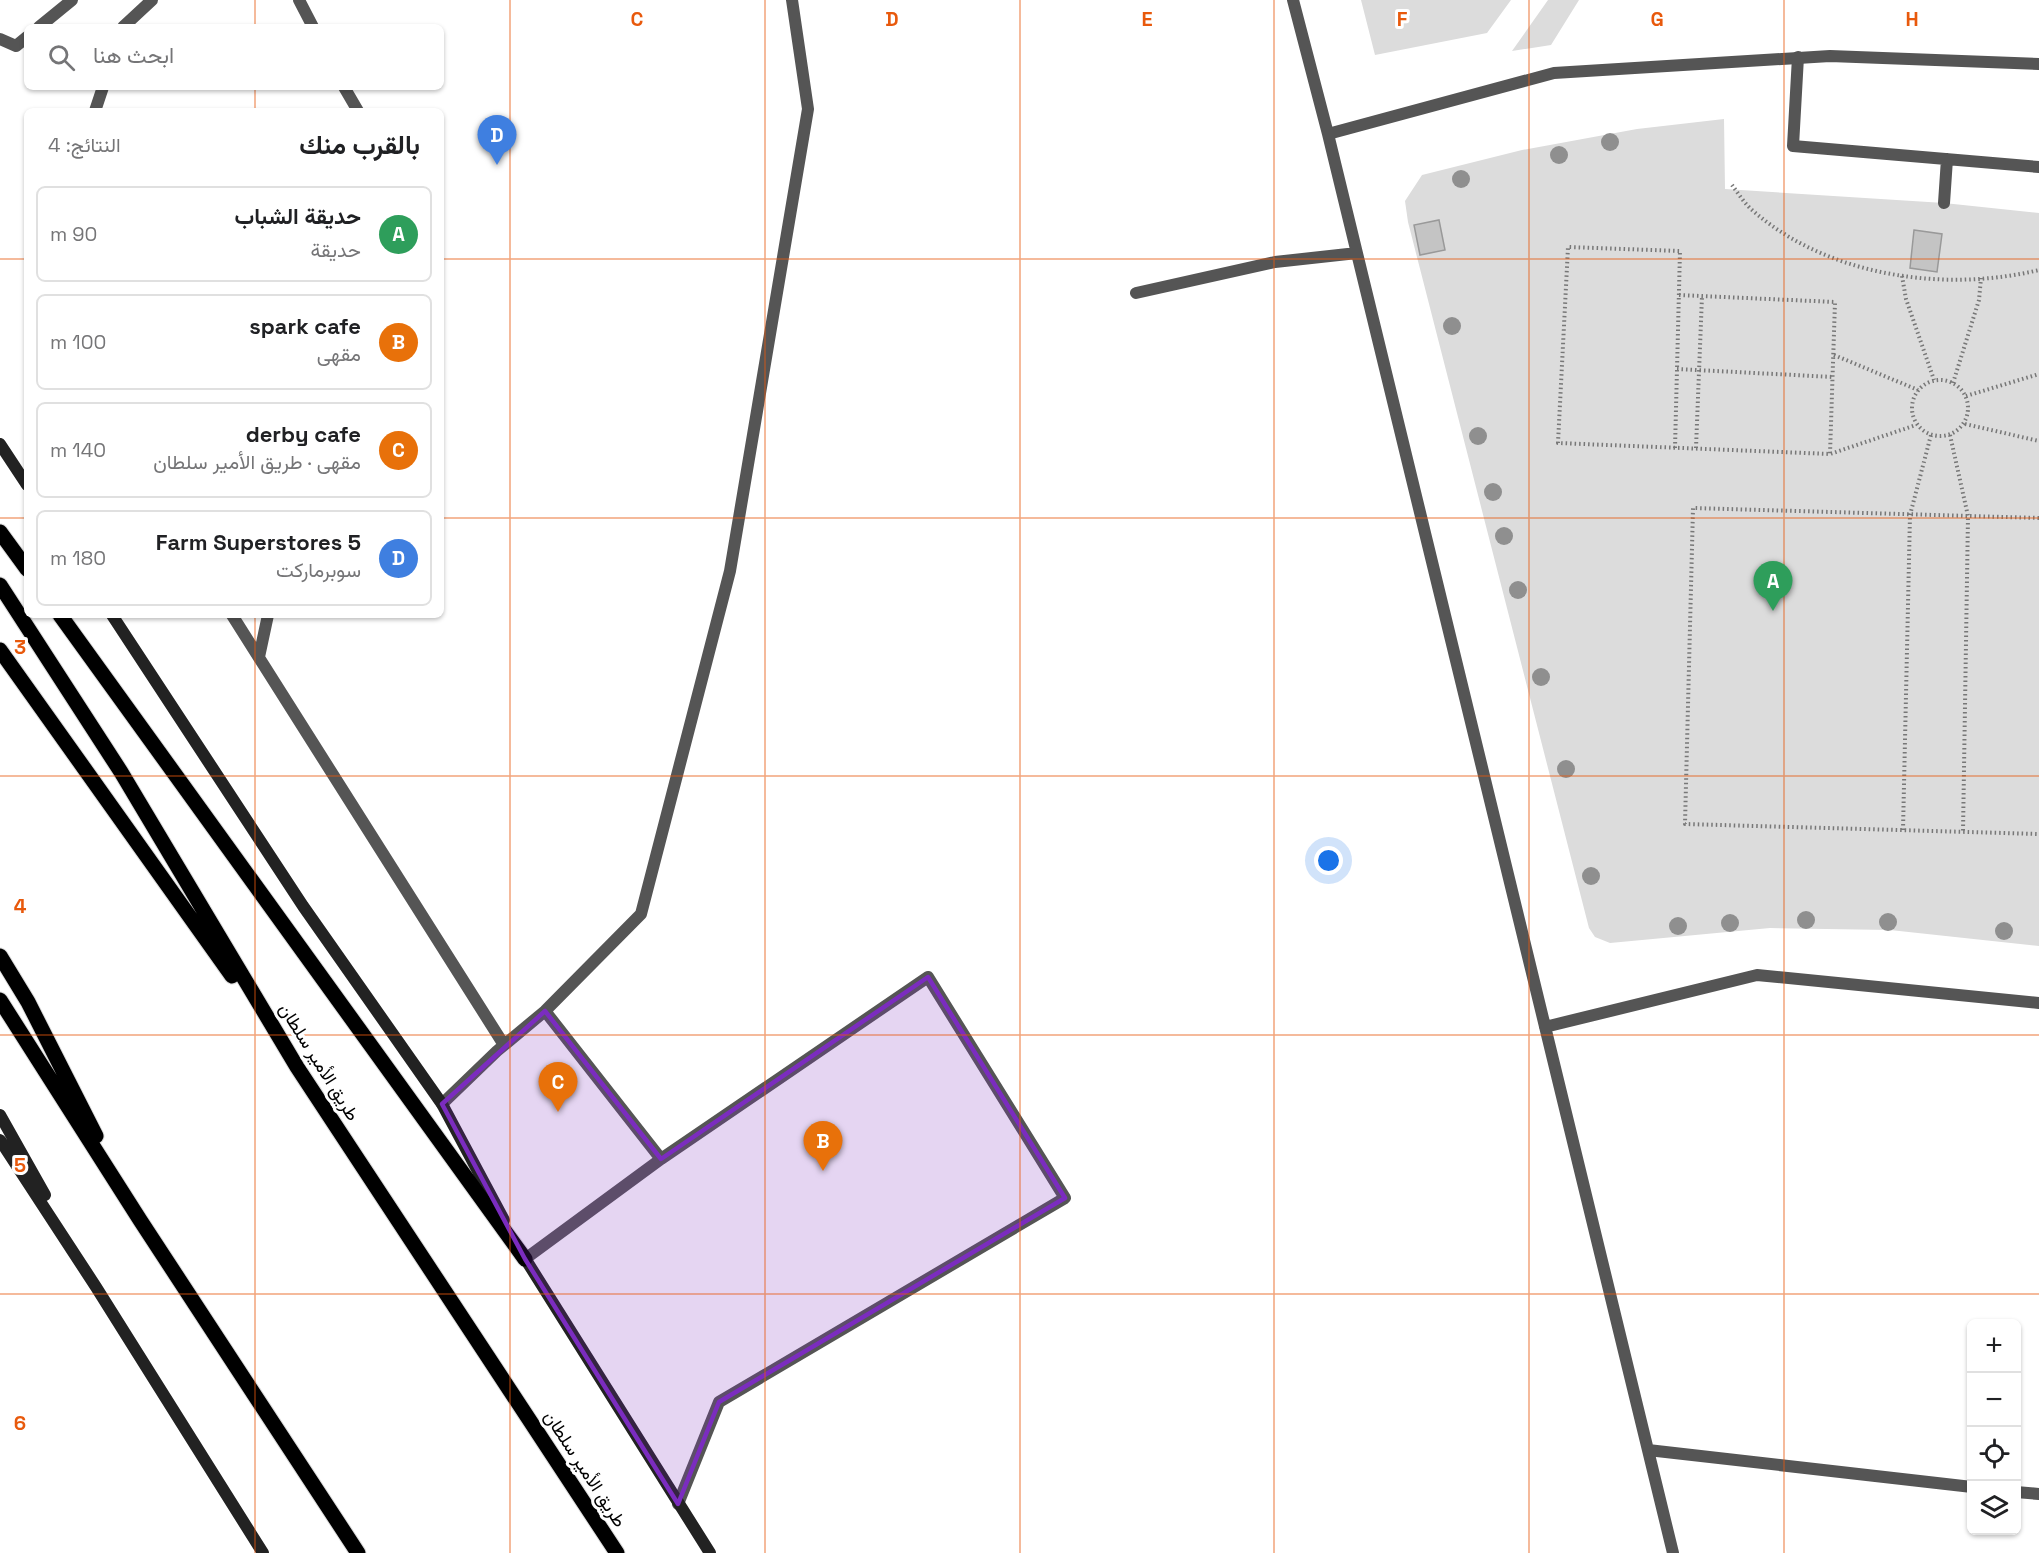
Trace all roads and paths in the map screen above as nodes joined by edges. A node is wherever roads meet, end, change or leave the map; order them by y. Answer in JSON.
{"nodes":[{"id":1,"x":72,"y":0,"type":"edge"},
{"id":2,"x":152,"y":0,"type":"edge"},
{"id":3,"x":298,"y":0,"type":"edge"},
{"id":4,"x":792,"y":0,"type":"edge"},
{"id":5,"x":1293,"y":0,"type":"edge"},
{"id":6,"x":43,"y":24,"type":"edge"},
{"id":7,"x":126,"y":24,"type":"edge"},
{"id":8,"x":311,"y":24,"type":"edge"},
{"id":9,"x":0,"y":39,"type":"edge"},
{"id":10,"x":24,"y":39,"type":"edge"},
{"id":11,"x":1798,"y":57,"type":"junction"},
{"id":12,"x":2039,"y":64,"type":"edge"},
{"id":13,"x":102,"y":90,"type":"edge"},
{"id":14,"x":346,"y":90,"type":"edge"},
{"id":15,"x":96,"y":108,"type":"edge"},
{"id":16,"x":356,"y":108,"type":"edge"},
{"id":17,"x":1328,"y":135,"type":"junction"},
{"id":18,"x":1947,"y":159,"type":"junction"},
{"id":19,"x":2039,"y":167,"type":"edge"},
{"id":20,"x":1731,"y":185,"type":"dead end"},
{"id":21,"x":1944,"y":203,"type":"dead end"},
{"id":22,"x":1357,"y":253,"type":"junction"},
{"id":23,"x":2039,"y":270,"type":"edge"},
{"id":24,"x":1902,"y":276,"type":"junction"},
{"id":25,"x":1981,"y":278,"type":"junction"},
{"id":26,"x":1136,"y":293,"type":"dead end"},
{"id":27,"x":1679,"y":295,"type":"junction"},
{"id":28,"x":1702,"y":296,"type":"junction"},
{"id":29,"x":1834,"y":356,"type":"junction"},
{"id":30,"x":1677,"y":369,"type":"junction"},
{"id":31,"x":1699,"y":370,"type":"junction"},
{"id":32,"x":2039,"y":374,"type":"edge"},
{"id":33,"x":1833,"y":377,"type":"junction"},
{"id":34,"x":1934,"y":380,"type":"junction"},
{"id":35,"x":1953,"y":383,"type":"junction"},
{"id":36,"x":1918,"y":390,"type":"junction"},
{"id":37,"x":1966,"y":396,"type":"junction"},
{"id":38,"x":1965,"y":423,"type":"junction"},
{"id":39,"x":1916,"y":425,"type":"junction"},
{"id":40,"x":1931,"y":435,"type":"junction"},
{"id":41,"x":1950,"y":435,"type":"junction"},
{"id":42,"x":2039,"y":441,"type":"edge"},
{"id":43,"x":0,"y":444,"type":"edge"},
{"id":44,"x":1675,"y":447,"type":"junction"},
{"id":45,"x":1696,"y":448,"type":"junction"},
{"id":46,"x":1830,"y":454,"type":"junction"},
{"id":47,"x":24,"y":480,"type":"edge"},
{"id":48,"x":1910,"y":515,"type":"junction"},
{"id":49,"x":1968,"y":516,"type":"junction"},
{"id":50,"x":2039,"y":518,"type":"edge"},
{"id":51,"x":0,"y":532,"type":"edge"},
{"id":52,"x":24,"y":565,"type":"edge"},
{"id":53,"x":0,"y":585,"type":"edge"},
{"id":54,"x":62,"y":618,"type":"edge"},
{"id":55,"x":114,"y":618,"type":"edge"},
{"id":56,"x":234,"y":618,"type":"edge"},
{"id":57,"x":267,"y":618,"type":"edge"},
{"id":58,"x":0,"y":650,"type":"edge"},
{"id":59,"x":259,"y":657,"type":"junction"},
{"id":60,"x":1903,"y":830,"type":"junction"},
{"id":61,"x":1963,"y":832,"type":"junction"},
{"id":62,"x":2039,"y":834,"type":"edge"},
{"id":63,"x":0,"y":956,"type":"edge"},
{"id":64,"x":0,"y":1000,"type":"edge"},
{"id":65,"x":2039,"y":1002,"type":"edge"},
{"id":66,"x":545,"y":1011,"type":"junction"},
{"id":67,"x":1545,"y":1027,"type":"junction"},
{"id":68,"x":504,"y":1045,"type":"junction"},
{"id":69,"x":297,"y":1066,"type":"junction"},
{"id":70,"x":442,"y":1104,"type":"junction"},
{"id":71,"x":0,"y":1115,"type":"edge"},
{"id":72,"x":0,"y":1140,"type":"edge"},
{"id":73,"x":661,"y":1159,"type":"junction"},
{"id":74,"x":140,"y":1220,"type":"junction"},
{"id":75,"x":525,"y":1259,"type":"junction"},
{"id":76,"x":96,"y":1287,"type":"junction"},
{"id":77,"x":1648,"y":1450,"type":"junction"},
{"id":78,"x":1967,"y":1486,"type":"edge"},
{"id":79,"x":2021,"y":1492,"type":"edge"},
{"id":80,"x":2039,"y":1494,"type":"edge"},
{"id":81,"x":678,"y":1504,"type":"junction"},
{"id":82,"x":262,"y":1553,"type":"edge"},
{"id":83,"x":358,"y":1553,"type":"edge"},
{"id":84,"x":617,"y":1553,"type":"edge"},
{"id":85,"x":710,"y":1553,"type":"edge"},
{"id":86,"x":1673,"y":1553,"type":"edge"}],
"edges":[{"from":1,"to":6,"type":"street"},
{"from":2,"to":7,"type":"street"},
{"from":3,"to":8,"type":"street"},
{"from":4,"to":66,"type":"street"},
{"from":5,"to":17,"type":"street"},
{"from":9,"to":10,"type":"street"},
{"from":11,"to":12,"type":"street"},
{"from":11,"to":17,"type":"street"},
{"from":11,"to":18,"type":"street"},
{"from":13,"to":15,"type":"street"},
{"from":14,"to":16,"type":"street"},
{"from":17,"to":22,"type":"street"},
{"from":18,"to":19,"type":"street"},
{"from":18,"to":21,"type":"street"},
{"from":20,"to":24,"type":"path"},
{"from":22,"to":26,"type":"street"},
{"from":22,"to":67,"type":"street"},
{"from":23,"to":25,"type":"path"},
{"from":24,"to":25,"type":"path"},
{"from":24,"to":34,"type":"path"},
{"from":25,"to":35,"type":"path"},
{"from":27,"to":28,"type":"path"},
{"from":27,"to":30,"type":"path"},
{"from":27,"to":44,"type":"path"},
{"from":28,"to":29,"type":"path"},
{"from":28,"to":31,"type":"path"},
{"from":29,"to":33,"type":"path"},
{"from":29,"to":36,"type":"path"},
{"from":30,"to":31,"type":"path"},
{"from":30,"to":44,"type":"path"},
{"from":31,"to":33,"type":"path"},
{"from":31,"to":45,"type":"path"},
{"from":32,"to":37,"type":"path"},
{"from":33,"to":46,"type":"path"},
{"from":34,"to":35,"type":"path"},
{"from":34,"to":36,"type":"path"},
{"from":35,"to":37,"type":"path"},
{"from":36,"to":39,"type":"path"},
{"from":37,"to":38,"type":"path"},
{"from":38,"to":41,"type":"path"},
{"from":38,"to":42,"type":"path"},
{"from":39,"to":40,"type":"path"},
{"from":39,"to":46,"type":"path"},
{"from":40,"to":41,"type":"path"},
{"from":40,"to":48,"type":"path"},
{"from":41,"to":49,"type":"path"},
{"from":43,"to":47,"type":"main road"},
{"from":44,"to":45,"type":"path"},
{"from":45,"to":46,"type":"path"},
{"from":48,"to":49,"type":"path"},
{"from":48,"to":60,"type":"path"},
{"from":48,"to":60,"type":"path"},
{"from":49,"to":50,"type":"path"},
{"from":49,"to":61,"type":"path"},
{"from":51,"to":52,"type":"main road"},
{"from":53,"to":69,"type":"main road","name":"طريق الأمير سلطان"},
{"from":54,"to":75,"type":"main road"},
{"from":55,"to":70,"type":"main road"},
{"from":56,"to":59,"type":"street"},
{"from":57,"to":59,"type":"street"},
{"from":58,"to":69,"type":"main road"},
{"from":59,"to":68,"type":"street"},
{"from":60,"to":61,"type":"path"},
{"from":61,"to":62,"type":"path"},
{"from":63,"to":74,"type":"main road"},
{"from":64,"to":74,"type":"main road"},
{"from":65,"to":67,"type":"street"},
{"from":66,"to":68,"type":"street"},
{"from":66,"to":73,"type":"street"},
{"from":67,"to":77,"type":"street"},
{"from":68,"to":70,"type":"street"},
{"from":69,"to":84,"type":"main road","name":"طريق الأمير سلطان"},
{"from":70,"to":75,"type":"main road"},
{"from":71,"to":76,"type":"main road"},
{"from":72,"to":76,"type":"main road"},
{"from":73,"to":75,"type":"street"},
{"from":73,"to":81,"type":"street"},
{"from":74,"to":83,"type":"main road"},
{"from":75,"to":81,"type":"main road"},
{"from":76,"to":82,"type":"main road"},
{"from":77,"to":78,"type":"street"},
{"from":77,"to":86,"type":"street"},
{"from":79,"to":80,"type":"street"},
{"from":81,"to":85,"type":"main road"}]}
